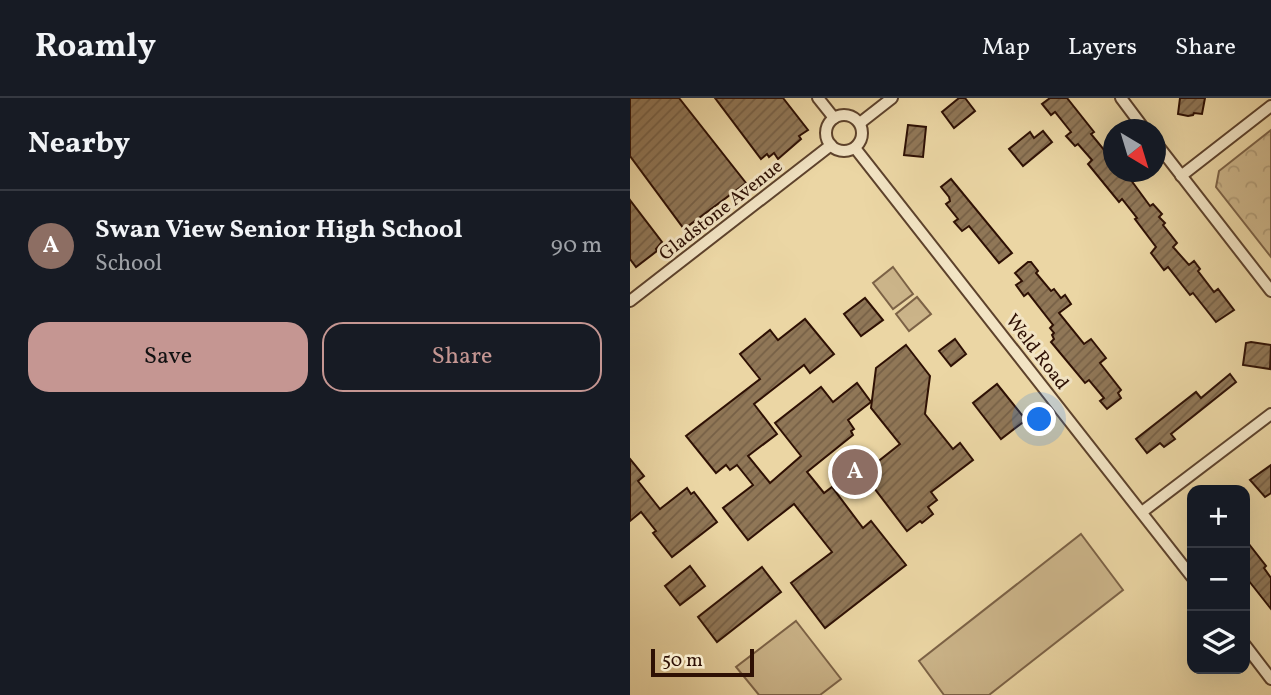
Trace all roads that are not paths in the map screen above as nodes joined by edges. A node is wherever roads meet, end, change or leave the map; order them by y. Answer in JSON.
{"nodes":[{"id":1,"x":818,"y":98,"type":"edge"},
{"id":2,"x":892,"y":98,"type":"edge"},
{"id":3,"x":1121,"y":98,"type":"edge"},
{"id":4,"x":1271,"y":106,"type":"edge"},
{"id":5,"x":834,"y":118,"type":"junction"},
{"id":6,"x":1137,"y":119,"type":"edge"},
{"id":7,"x":860,"y":123,"type":"junction"},
{"id":8,"x":831,"y":145,"type":"junction"},
{"id":9,"x":855,"y":148,"type":"junction"},
{"id":10,"x":1166,"y":156,"type":"edge"},
{"id":11,"x":1181,"y":176,"type":"junction"},
{"id":12,"x":1271,"y":291,"type":"edge"},
{"id":13,"x":630,"y":301,"type":"edge"},
{"id":14,"x":1271,"y":414,"type":"edge"},
{"id":15,"x":1142,"y":512,"type":"junction"},
{"id":16,"x":1187,"y":570,"type":"edge"},
{"id":17,"x":1250,"y":652,"type":"edge"},
{"id":18,"x":1271,"y":679,"type":"edge"}],
"edges":[{"from":1,"to":5,"type":"street"},
{"from":2,"to":7,"type":"street"},
{"from":3,"to":6,"type":"street"},
{"from":4,"to":11,"type":"street"},
{"from":5,"to":7,"type":"street"},
{"from":5,"to":8,"type":"street"},
{"from":7,"to":9,"type":"street"},
{"from":8,"to":9,"type":"street"},
{"from":8,"to":13,"type":"street","name":"Gladstone Avenue"},
{"from":9,"to":15,"type":"street","name":"Weld Road"},
{"from":10,"to":11,"type":"street"},
{"from":11,"to":12,"type":"street"},
{"from":14,"to":15,"type":"street"},
{"from":15,"to":16,"type":"street","name":"Weld Road"},
{"from":17,"to":18,"type":"street"}]}
